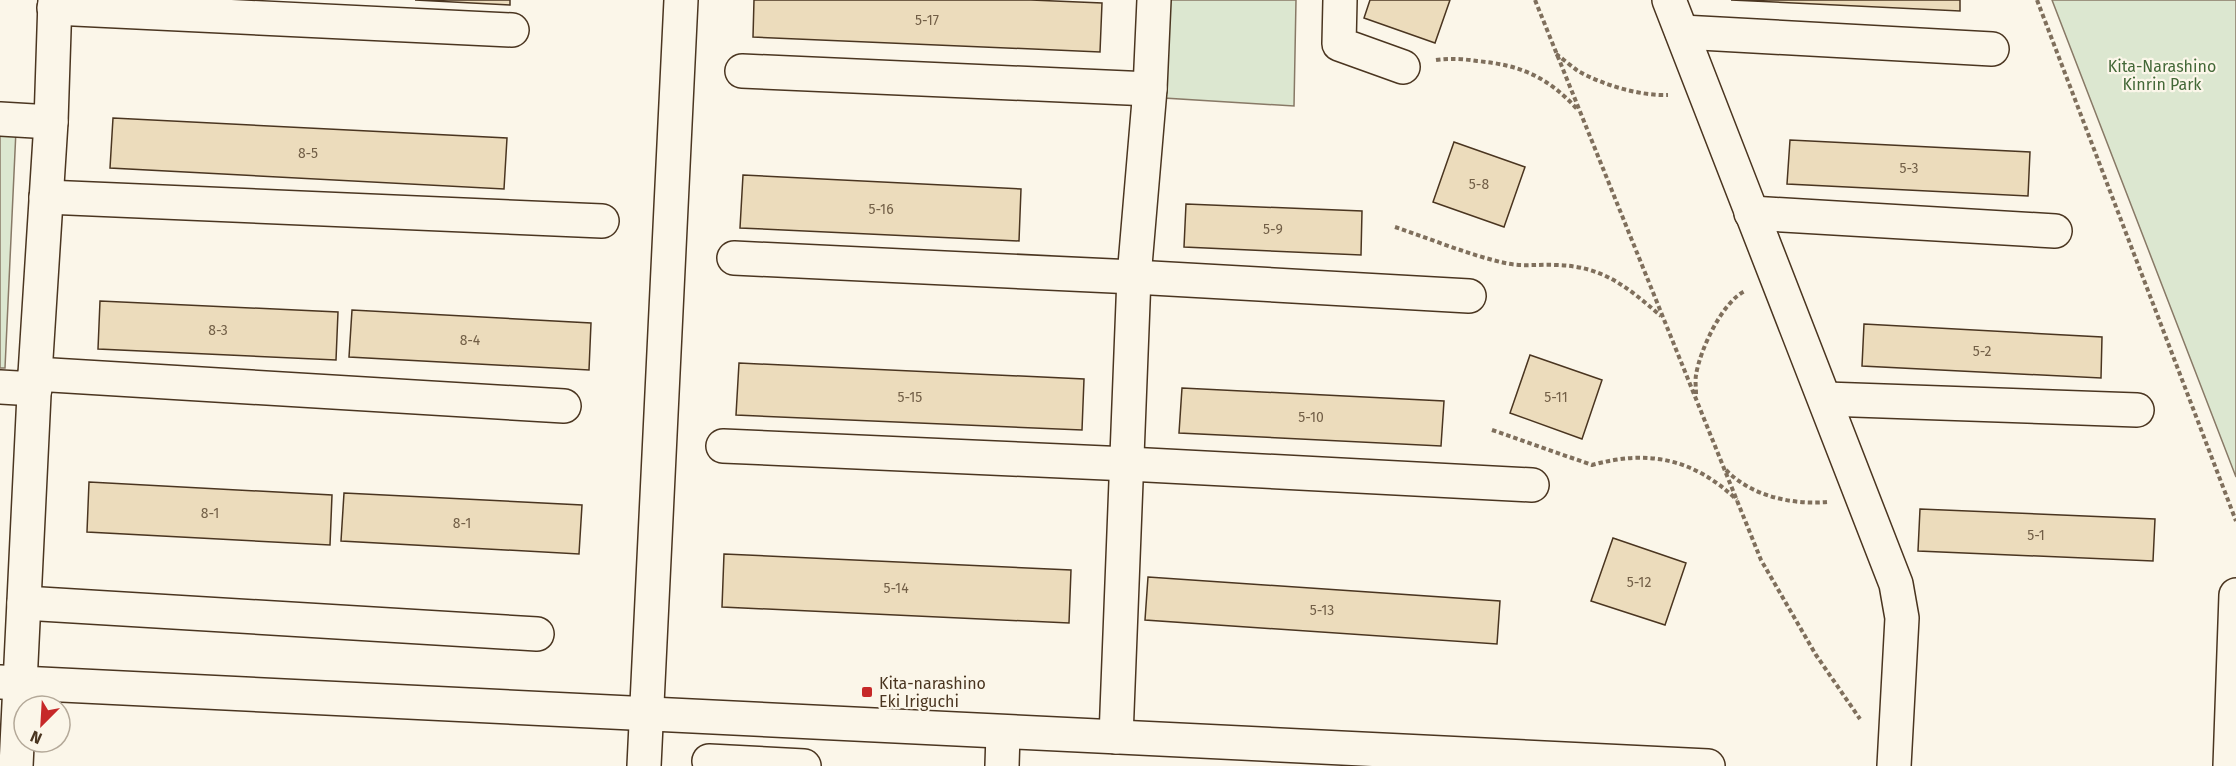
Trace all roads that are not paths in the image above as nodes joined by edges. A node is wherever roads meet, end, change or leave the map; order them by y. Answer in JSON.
{"nodes":[{"id":1,"x":681,"y":0,"type":"edge"},
{"id":2,"x":1154,"y":0,"type":"edge"},
{"id":3,"x":1340,"y":0,"type":"edge"},
{"id":4,"x":1669,"y":0,"type":"edge"},
{"id":5,"x":54,"y":4,"type":"edge"},
{"id":6,"x":512,"y":30,"type":"dead end"},
{"id":7,"x":1682,"y":32,"type":"junction"},
{"id":8,"x":1992,"y":49,"type":"dead end"},
{"id":9,"x":1418,"y":64,"type":"road end"},
{"id":10,"x":742,"y":71,"type":"dead end"},
{"id":11,"x":1150,"y":89,"type":"junction"},
{"id":12,"x":0,"y":119,"type":"edge"},
{"id":13,"x":51,"y":122,"type":"junction"},
{"id":14,"x":46,"y":197,"type":"junction"},
{"id":15,"x":1751,"y":213,"type":"junction"},
{"id":16,"x":602,"y":221,"type":"dead end"},
{"id":17,"x":2055,"y":231,"type":"dead end"},
{"id":18,"x":734,"y":258,"type":"dead end"},
{"id":19,"x":1134,"y":276,"type":"junction"},
{"id":20,"x":1469,"y":296,"type":"dead end"},
{"id":21,"x":35,"y":381,"type":"junction"},
{"id":22,"x":0,"y":387,"type":"edge"},
{"id":23,"x":1826,"y":399,"type":"junction"},
{"id":24,"x":564,"y":406,"type":"dead end"},
{"id":25,"x":2137,"y":410,"type":"dead end"},
{"id":26,"x":723,"y":446,"type":"dead end"},
{"id":27,"x":1128,"y":464,"type":"junction"},
{"id":28,"x":1532,"y":485,"type":"dead end"},
{"id":29,"x":2236,"y":595,"type":"edge"},
{"id":30,"x":24,"y":603,"type":"junction"},
{"id":31,"x":537,"y":634,"type":"dead end"},
{"id":32,"x":10,"y":683,"type":"edge"},
{"id":33,"x":647,"y":714,"type":"junction"},
{"id":34,"x":1004,"y":733,"type":"junction"},
{"id":35,"x":1116,"y":737,"type":"junction"},
{"id":36,"x":709,"y":761,"type":"dead end"},
{"id":37,"x":1671,"y":765,"type":"edge"},
{"id":38,"x":16,"y":766,"type":"edge"},
{"id":39,"x":644,"y":766,"type":"edge"},
{"id":40,"x":804,"y":766,"type":"edge"},
{"id":41,"x":1002,"y":766,"type":"edge"},
{"id":42,"x":1708,"y":766,"type":"edge"},
{"id":43,"x":1894,"y":766,"type":"edge"},
{"id":44,"x":2230,"y":766,"type":"edge"}],
"edges":[{"from":1,"to":33,"type":"street"},
{"from":2,"to":11,"type":"street"},
{"from":3,"to":9,"type":"street"},
{"from":4,"to":7,"type":"street"},
{"from":5,"to":6,"type":"street"},
{"from":5,"to":13,"type":"street"},
{"from":7,"to":8,"type":"street"},
{"from":7,"to":15,"type":"street"},
{"from":10,"to":11,"type":"street"},
{"from":11,"to":19,"type":"street"},
{"from":12,"to":13,"type":"street"},
{"from":13,"to":14,"type":"street"},
{"from":14,"to":16,"type":"street"},
{"from":14,"to":21,"type":"street"},
{"from":15,"to":17,"type":"street"},
{"from":15,"to":23,"type":"street"},
{"from":18,"to":19,"type":"street"},
{"from":19,"to":20,"type":"street"},
{"from":19,"to":27,"type":"street"},
{"from":21,"to":22,"type":"street"},
{"from":21,"to":24,"type":"street"},
{"from":21,"to":30,"type":"street"},
{"from":23,"to":25,"type":"street"},
{"from":23,"to":43,"type":"street"},
{"from":26,"to":27,"type":"street"},
{"from":27,"to":28,"type":"street"},
{"from":27,"to":35,"type":"street"},
{"from":29,"to":44,"type":"street"},
{"from":30,"to":31,"type":"street"},
{"from":30,"to":32,"type":"street"},
{"from":32,"to":33,"type":"street"},
{"from":32,"to":38,"type":"street"},
{"from":33,"to":34,"type":"street"},
{"from":33,"to":39,"type":"street"},
{"from":34,"to":35,"type":"street"},
{"from":34,"to":41,"type":"street"},
{"from":35,"to":37,"type":"street"},
{"from":36,"to":40,"type":"street"},
{"from":37,"to":42,"type":"street"}]}
